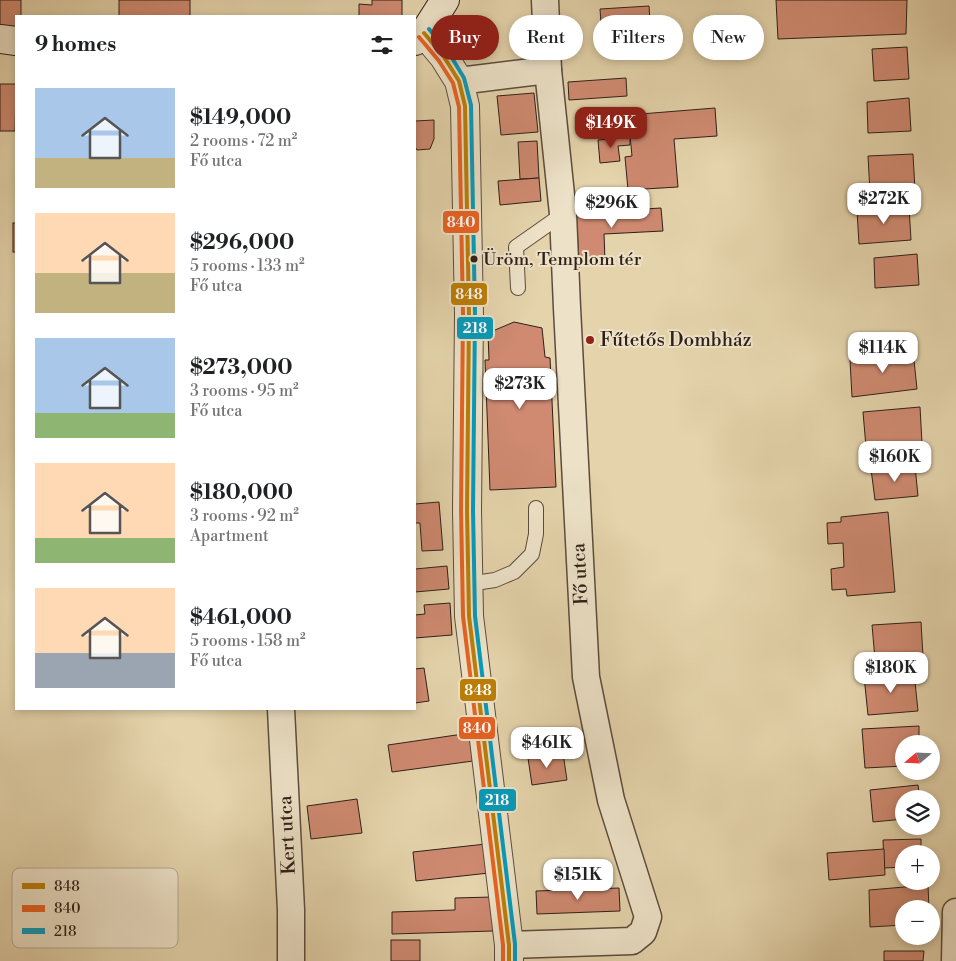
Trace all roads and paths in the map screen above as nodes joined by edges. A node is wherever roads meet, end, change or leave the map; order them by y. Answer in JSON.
{"nodes":[{"id":1,"x":445,"y":0,"type":"edge"},
{"id":2,"x":545,"y":0,"type":"edge"},
{"id":3,"x":419,"y":37,"type":"edge"},
{"id":4,"x":0,"y":39,"type":"edge"},
{"id":5,"x":15,"y":41,"type":"edge"},
{"id":6,"x":548,"y":70,"type":"junction"},
{"id":7,"x":459,"y":81,"type":"junction"},
{"id":8,"x":563,"y":214,"type":"junction"},
{"id":9,"x":518,"y":288,"type":"dead end"},
{"id":10,"x":536,"y":508,"type":"dead end"},
{"id":11,"x":468,"y":584,"type":"junction"},
{"id":12,"x":281,"y":710,"type":"edge"},
{"id":13,"x":956,"y":912,"type":"edge"},
{"id":14,"x":509,"y":953,"type":"edge"},
{"id":15,"x":292,"y":961,"type":"edge"},
{"id":16,"x":955,"y":961,"type":"edge"}],
"edges":[{"from":1,"to":3,"type":"street","name":"Fő utca"},
{"from":2,"to":6,"type":"street","name":"Fő utca"},
{"from":3,"to":7,"type":"street","name":"Fő utca"},
{"from":4,"to":5,"type":"street"},
{"from":6,"to":7,"type":"street"},
{"from":6,"to":8,"type":"street","name":"Fő utca"},
{"from":7,"to":11,"type":"street","name":"Fő utca"},
{"from":8,"to":9,"type":"lane"},
{"from":8,"to":14,"type":"street","name":"Fő utca"},
{"from":10,"to":11,"type":"lane"},
{"from":11,"to":14,"type":"street","name":"Fő utca"},
{"from":12,"to":15,"type":"street","name":"Kert utca"},
{"from":13,"to":16,"type":"street"}]}
